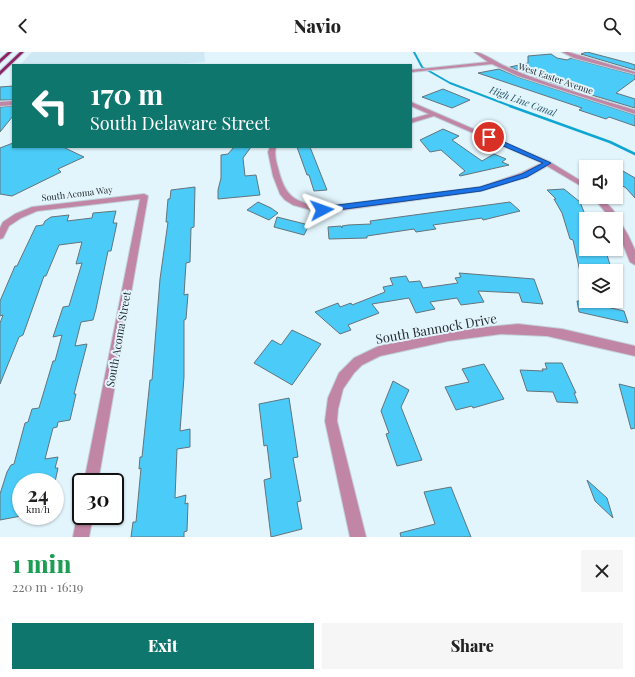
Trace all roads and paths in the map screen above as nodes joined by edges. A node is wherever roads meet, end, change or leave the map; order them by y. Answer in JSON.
{"nodes":[{"id":1,"x":10,"y":52,"type":"edge"},
{"id":2,"x":22,"y":52,"type":"edge"},
{"id":3,"x":476,"y":52,"type":"edge"},
{"id":4,"x":564,"y":52,"type":"edge"},
{"id":5,"x":0,"y":62,"type":"edge"},
{"id":6,"x":493,"y":63,"type":"junction"},
{"id":7,"x":412,"y":71,"type":"edge"},
{"id":8,"x":635,"y":73,"type":"edge"},
{"id":9,"x":0,"y":74,"type":"edge"},
{"id":10,"x":12,"y":103,"type":"edge"},
{"id":11,"x":0,"y":104,"type":"edge"},
{"id":12,"x":412,"y":104,"type":"edge"},
{"id":13,"x":635,"y":112,"type":"edge"},
{"id":14,"x":434,"y":114,"type":"junction"},
{"id":15,"x":412,"y":121,"type":"edge"},
{"id":16,"x":273,"y":148,"type":"edge"},
{"id":17,"x":548,"y":163,"type":"junction"},
{"id":18,"x":579,"y":182,"type":"edge"},
{"id":19,"x":144,"y":196,"type":"joint"},
{"id":20,"x":604,"y":204,"type":"edge"},
{"id":21,"x":0,"y":236,"type":"edge"},
{"id":22,"x":635,"y":262,"type":"edge"},
{"id":23,"x":635,"y":351,"type":"edge"},
{"id":24,"x":93,"y":473,"type":"edge"},
{"id":25,"x":83,"y":525,"type":"edge"},
{"id":26,"x":81,"y":537,"type":"edge"},
{"id":27,"x":358,"y":537,"type":"edge"}],
"edges":[{"from":1,"to":5,"type":"main road"},
{"from":2,"to":9,"type":"main road"},
{"from":3,"to":6,"type":"street","name":"West Easter Avenue"},
{"from":4,"to":8,"type":"street"},
{"from":6,"to":7,"type":"street"},
{"from":6,"to":13,"type":"street","name":"West Easter Avenue"},
{"from":10,"to":11,"type":"street"},
{"from":12,"to":14,"type":"street"},
{"from":14,"to":15,"type":"street"},
{"from":14,"to":17,"type":"street"},
{"from":16,"to":17,"type":"street"},
{"from":17,"to":18,"type":"street"},
{"from":19,"to":21,"type":"street","name":"South Acoma Way"},
{"from":19,"to":24,"type":"street","name":"South Acoma Street"},
{"from":20,"to":22,"type":"street"},
{"from":23,"to":27,"type":"street","name":"South Bannock Drive"},
{"from":25,"to":26,"type":"street"}]}
